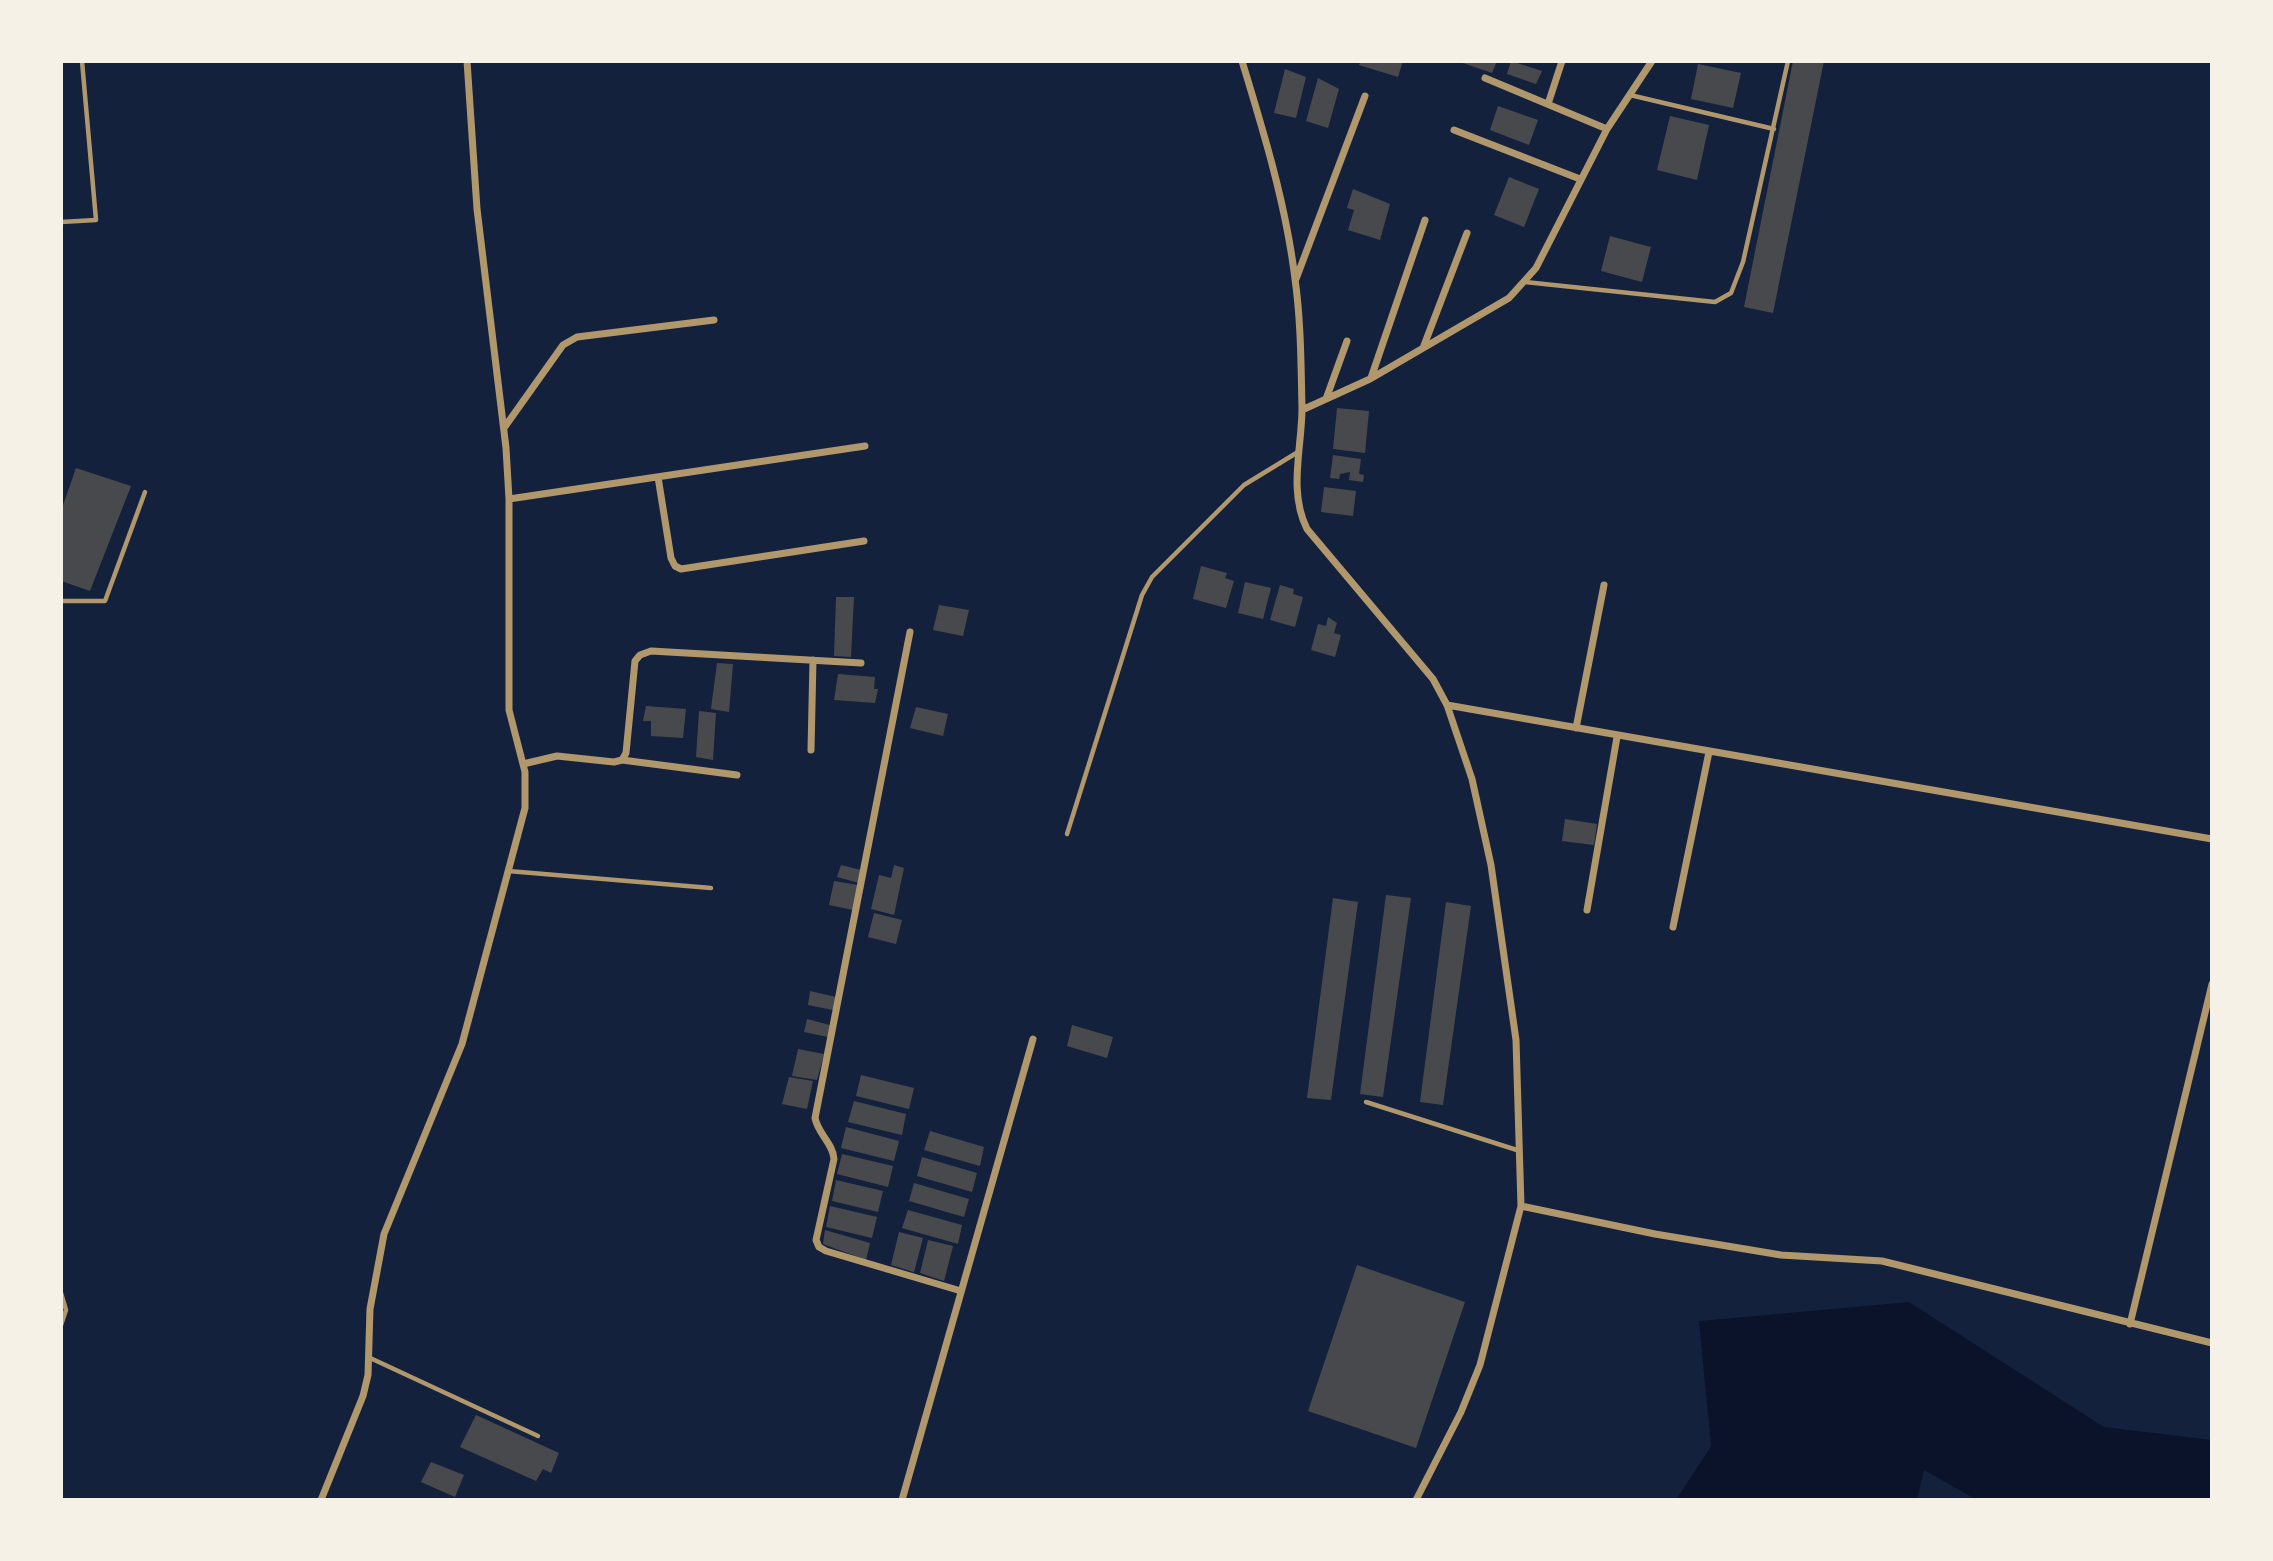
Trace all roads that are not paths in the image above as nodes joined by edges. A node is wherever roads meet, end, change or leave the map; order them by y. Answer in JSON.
{"nodes":[{"id":1,"x":82,"y":61,"type":"edge"},
{"id":2,"x":467,"y":61,"type":"edge"},
{"id":3,"x":1242,"y":61,"type":"edge"},
{"id":4,"x":1562,"y":61,"type":"edge"},
{"id":5,"x":1652,"y":61,"type":"edge"},
{"id":6,"x":1788,"y":61,"type":"edge"},
{"id":7,"x":1485,"y":78,"type":"dead end"},
{"id":8,"x":1630,"y":95,"type":"junction"},
{"id":9,"x":1365,"y":96,"type":"dead end"},
{"id":10,"x":1548,"y":104,"type":"junction"},
{"id":11,"x":1607,"y":129,"type":"junction"},
{"id":12,"x":1774,"y":129,"type":"junction"},
{"id":13,"x":1454,"y":130,"type":"dead end"},
{"id":14,"x":1580,"y":178,"type":"junction"},
{"id":15,"x":1425,"y":220,"type":"dead end"},
{"id":16,"x":61,"y":222,"type":"edge"},
{"id":17,"x":1467,"y":233,"type":"dead end"},
{"id":18,"x":1296,"y":280,"type":"junction"},
{"id":19,"x":1525,"y":282,"type":"junction"},
{"id":20,"x":714,"y":320,"type":"dead end"},
{"id":21,"x":1347,"y":341,"type":"dead end"},
{"id":22,"x":1423,"y":348,"type":"junction"},
{"id":23,"x":1370,"y":379,"type":"junction"},
{"id":24,"x":1326,"y":399,"type":"junction"},
{"id":25,"x":1302,"y":410,"type":"junction"},
{"id":26,"x":503,"y":428,"type":"junction"},
{"id":27,"x":864,"y":446,"type":"dead end"},
{"id":28,"x":1299,"y":452,"type":"junction"},
{"id":29,"x":658,"y":477,"type":"junction"},
{"id":30,"x":145,"y":492,"type":"dead end"},
{"id":31,"x":509,"y":499,"type":"junction"},
{"id":32,"x":864,"y":541,"type":"dead end"},
{"id":33,"x":1604,"y":585,"type":"dead end"},
{"id":34,"x":61,"y":601,"type":"edge"},
{"id":35,"x":910,"y":632,"type":"dead end"},
{"id":36,"x":813,"y":660,"type":"junction"},
{"id":37,"x":861,"y":663,"type":"dead end"},
{"id":38,"x":1447,"y":705,"type":"junction"},
{"id":39,"x":1576,"y":728,"type":"junction"},
{"id":40,"x":1617,"y":737,"type":"junction"},
{"id":41,"x":811,"y":750,"type":"dead end"},
{"id":42,"x":1709,"y":752,"type":"junction"},
{"id":43,"x":622,"y":760,"type":"junction"},
{"id":44,"x":523,"y":764,"type":"junction"},
{"id":45,"x":737,"y":775,"type":"dead end"},
{"id":46,"x":1067,"y":834,"type":"dead end"},
{"id":47,"x":2212,"y":839,"type":"edge"},
{"id":48,"x":508,"y":871,"type":"junction"},
{"id":49,"x":711,"y":888,"type":"dead end"},
{"id":50,"x":1587,"y":910,"type":"dead end"},
{"id":51,"x":1673,"y":927,"type":"dead end"},
{"id":52,"x":2212,"y":984,"type":"edge"},
{"id":53,"x":1033,"y":1039,"type":"dead end"},
{"id":54,"x":1366,"y":1102,"type":"dead end"},
{"id":55,"x":1520,"y":1152,"type":"junction"},
{"id":56,"x":1521,"y":1206,"type":"junction"},
{"id":57,"x":961,"y":1291,"type":"junction"},
{"id":58,"x":61,"y":1293,"type":"edge"},
{"id":59,"x":2130,"y":1324,"type":"junction"},
{"id":60,"x":61,"y":1325,"type":"edge"},
{"id":61,"x":2212,"y":1343,"type":"edge"},
{"id":62,"x":368,"y":1357,"type":"junction"},
{"id":63,"x":538,"y":1436,"type":"dead end"},
{"id":64,"x":321,"y":1500,"type":"edge"},
{"id":65,"x":902,"y":1500,"type":"edge"},
{"id":66,"x":1416,"y":1500,"type":"edge"}],
"edges":[{"from":1,"to":16,"type":"lane"},
{"from":2,"to":26,"type":"street"},
{"from":3,"to":18,"type":"street"},
{"from":4,"to":10,"type":"street"},
{"from":5,"to":8,"type":"street"},
{"from":6,"to":12,"type":"lane"},
{"from":7,"to":10,"type":"street"},
{"from":8,"to":11,"type":"street"},
{"from":8,"to":12,"type":"lane"},
{"from":9,"to":18,"type":"street"},
{"from":10,"to":11,"type":"street"},
{"from":11,"to":14,"type":"street"},
{"from":12,"to":19,"type":"lane"},
{"from":13,"to":14,"type":"street"},
{"from":14,"to":19,"type":"street"},
{"from":15,"to":23,"type":"street"},
{"from":17,"to":22,"type":"street"},
{"from":18,"to":25,"type":"street"},
{"from":19,"to":22,"type":"street"},
{"from":20,"to":26,"type":"street"},
{"from":21,"to":24,"type":"street"},
{"from":22,"to":23,"type":"street"},
{"from":23,"to":24,"type":"street"},
{"from":24,"to":25,"type":"street"},
{"from":25,"to":28,"type":"street"},
{"from":26,"to":31,"type":"street"},
{"from":27,"to":29,"type":"street"},
{"from":28,"to":38,"type":"street"},
{"from":28,"to":46,"type":"lane"},
{"from":29,"to":31,"type":"street"},
{"from":29,"to":32,"type":"street"},
{"from":30,"to":34,"type":"lane"},
{"from":31,"to":44,"type":"street"},
{"from":33,"to":39,"type":"street"},
{"from":35,"to":57,"type":"street"},
{"from":36,"to":37,"type":"street"},
{"from":36,"to":41,"type":"street"},
{"from":36,"to":43,"type":"street"},
{"from":38,"to":39,"type":"street"},
{"from":38,"to":55,"type":"street"},
{"from":39,"to":40,"type":"street"},
{"from":40,"to":42,"type":"street"},
{"from":40,"to":50,"type":"street"},
{"from":42,"to":47,"type":"street"},
{"from":42,"to":51,"type":"street"},
{"from":43,"to":44,"type":"street"},
{"from":43,"to":45,"type":"street"},
{"from":44,"to":48,"type":"street"},
{"from":48,"to":49,"type":"lane"},
{"from":48,"to":62,"type":"street"},
{"from":52,"to":59,"type":"street"},
{"from":53,"to":57,"type":"street"},
{"from":54,"to":55,"type":"lane"},
{"from":55,"to":56,"type":"street"},
{"from":56,"to":59,"type":"street"},
{"from":56,"to":66,"type":"street"},
{"from":57,"to":65,"type":"street"},
{"from":58,"to":60,"type":"lane"},
{"from":59,"to":61,"type":"street"},
{"from":62,"to":63,"type":"lane"},
{"from":62,"to":64,"type":"street"}]}
